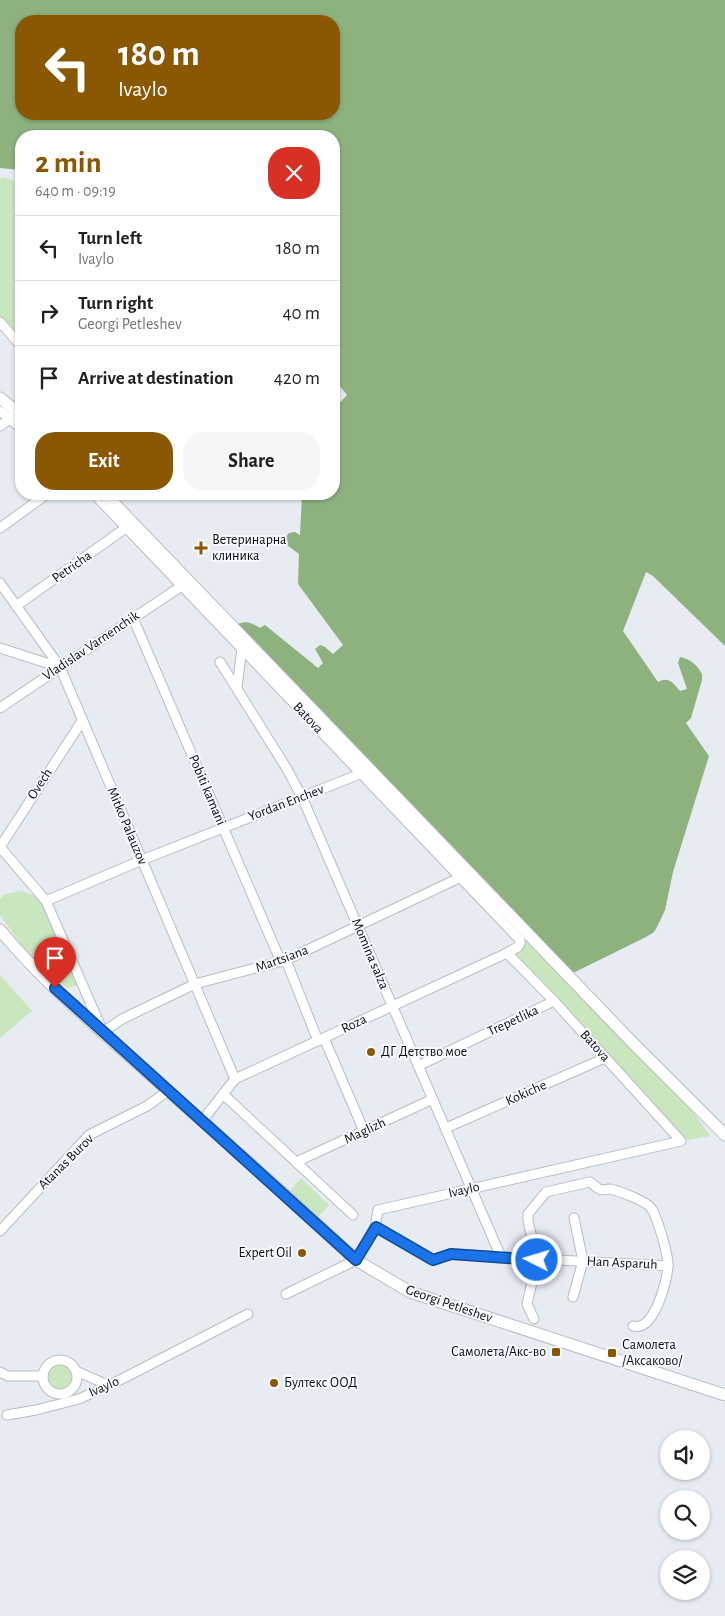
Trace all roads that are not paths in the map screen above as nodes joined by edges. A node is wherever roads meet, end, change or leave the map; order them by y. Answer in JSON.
{"nodes":[{"id":1,"x":0,"y":322,"type":"edge"},
{"id":2,"x":15,"y":339,"type":"edge"},
{"id":3,"x":0,"y":398,"type":"edge"},
{"id":4,"x":0,"y":411,"type":"edge"},
{"id":5,"x":15,"y":411,"type":"edge"},
{"id":6,"x":15,"y":414,"type":"edge"},
{"id":7,"x":15,"y":416,"type":"edge"},
{"id":8,"x":0,"y":426,"type":"edge"},
{"id":9,"x":39,"y":500,"type":"edge"},
{"id":10,"x":100,"y":500,"type":"edge"},
{"id":11,"x":111,"y":500,"type":"edge"},
{"id":12,"x":127,"y":527,"type":"junction"},
{"id":13,"x":0,"y":528,"type":"edge"},
{"id":14,"x":0,"y":583,"type":"edge"},
{"id":15,"x":183,"y":585,"type":"junction"},
{"id":16,"x":16,"y":606,"type":"junction"},
{"id":17,"x":133,"y":618,"type":"junction"},
{"id":18,"x":0,"y":648,"type":"edge"},
{"id":19,"x":242,"y":648,"type":"junction"},
{"id":20,"x":220,"y":662,"type":"dead end"},
{"id":21,"x":60,"y":667,"type":"junction"},
{"id":22,"x":237,"y":687,"type":"junction"},
{"id":23,"x":0,"y":708,"type":"edge"},
{"id":24,"x":82,"y":721,"type":"junction"},
{"id":25,"x":360,"y":774,"type":"junction"},
{"id":26,"x":302,"y":797,"type":"junction"},
{"id":27,"x":224,"y":828,"type":"junction"},
{"id":28,"x":0,"y":847,"type":"edge"},
{"id":29,"x":142,"y":860,"type":"junction"},
{"id":30,"x":459,"y":878,"type":"junction"},
{"id":31,"x":46,"y":901,"type":"junction"},
{"id":32,"x":358,"y":926,"type":"junction"},
{"id":33,"x":0,"y":930,"type":"edge"},
{"id":34,"x":520,"y":943,"type":"joint"},
{"id":35,"x":507,"y":952,"type":"junction"},
{"id":36,"x":284,"y":961,"type":"junction"},
{"id":37,"x":195,"y":984,"type":"junction"},
{"id":38,"x":554,"y":1001,"type":"junction"},
{"id":39,"x":392,"y":1005,"type":"junction"},
{"id":40,"x":102,"y":1032,"type":"junction"},
{"id":41,"x":321,"y":1040,"type":"junction"},
{"id":42,"x":606,"y":1058,"type":"junction"},
{"id":43,"x":418,"y":1066,"type":"junction"},
{"id":44,"x":235,"y":1079,"type":"junction"},
{"id":45,"x":168,"y":1091,"type":"junction"},
{"id":46,"x":224,"y":1095,"type":"junction"},
{"id":47,"x":433,"y":1099,"type":"junction"},
{"id":48,"x":202,"y":1122,"type":"junction"},
{"id":49,"x":446,"y":1128,"type":"junction"},
{"id":50,"x":364,"y":1131,"type":"junction"},
{"id":51,"x":725,"y":1135,"type":"edge"},
{"id":52,"x":681,"y":1141,"type":"joint"},
{"id":53,"x":296,"y":1162,"type":"junction"},
{"id":54,"x":472,"y":1188,"type":"junction"},
{"id":55,"x":354,"y":1215,"type":"dead end"},
{"id":56,"x":574,"y":1218,"type":"dead end"},
{"id":57,"x":376,"y":1227,"type":"junction"},
{"id":58,"x":0,"y":1231,"type":"edge"},
{"id":59,"x":501,"y":1257,"type":"junction"},
{"id":60,"x":356,"y":1260,"type":"junction"},
{"id":61,"x":537,"y":1260,"type":"junction"},
{"id":62,"x":583,"y":1262,"type":"junction"},
{"id":63,"x":668,"y":1266,"type":"junction"},
{"id":64,"x":286,"y":1294,"type":"dead end"},
{"id":65,"x":573,"y":1298,"type":"dead end"},
{"id":66,"x":248,"y":1314,"type":"dead end"},
{"id":67,"x":534,"y":1319,"type":"dead end"},
{"id":68,"x":633,"y":1326,"type":"dead end"},
{"id":69,"x":0,"y":1372,"type":"edge"},
{"id":70,"x":76,"y":1374,"type":"junction"},
{"id":71,"x":43,"y":1376,"type":"junction"},
{"id":72,"x":108,"y":1385,"type":"junction"},
{"id":73,"x":48,"y":1388,"type":"junction"},
{"id":74,"x":725,"y":1395,"type":"edge"},
{"id":75,"x":78,"y":1398,"type":"junction"},
{"id":76,"x":55,"y":1406,"type":"junction"},
{"id":77,"x":7,"y":1415,"type":"dead end"}],
"edges":[{"from":1,"to":2,"type":"street"},
{"from":3,"to":5,"type":"main road"},
{"from":4,"to":6,"type":"street"},
{"from":7,"to":8,"type":"street"},
{"from":9,"to":13,"type":"street"},
{"from":10,"to":12,"type":"street","name":"Batova"},
{"from":11,"to":51,"type":"main road"},
{"from":12,"to":15,"type":"street","name":"Batova"},
{"from":12,"to":16,"type":"street","name":"Petricha"},
{"from":14,"to":16,"type":"street","name":"Mitko Palauzov"},
{"from":15,"to":17,"type":"street","name":"Vladislav Varnenchik"},
{"from":15,"to":19,"type":"street","name":"Batova"},
{"from":16,"to":21,"type":"street","name":"Mitko Palauzov"},
{"from":17,"to":21,"type":"street","name":"Vladislav Varnenchik"},
{"from":17,"to":27,"type":"street","name":"Pobiti kamani"},
{"from":18,"to":21,"type":"street"},
{"from":19,"to":22,"type":"street"},
{"from":19,"to":25,"type":"street","name":"Batova"},
{"from":20,"to":22,"type":"street","name":"Momina salza"},
{"from":21,"to":23,"type":"street","name":"Vladislav Varnenchik"},
{"from":21,"to":24,"type":"street","name":"Mitko Palauzov"},
{"from":22,"to":26,"type":"street","name":"Momina salza"},
{"from":24,"to":28,"type":"street","name":"Ovech"},
{"from":24,"to":29,"type":"street","name":"Mitko Palauzov"},
{"from":25,"to":26,"type":"street","name":"Yordan Enchev"},
{"from":25,"to":30,"type":"street","name":"Batova"},
{"from":26,"to":27,"type":"street","name":"Yordan Enchev"},
{"from":26,"to":32,"type":"street","name":"Momina salza"},
{"from":27,"to":29,"type":"street","name":"Yordan Enchev"},
{"from":27,"to":36,"type":"street","name":"Pobiti kamani"},
{"from":28,"to":31,"type":"street"},
{"from":29,"to":31,"type":"street","name":"Yordan Enchev"},
{"from":29,"to":37,"type":"street","name":"Mitko Palauzov"},
{"from":30,"to":32,"type":"street","name":"Martsiana"},
{"from":30,"to":34,"type":"street","name":"Batova"},
{"from":31,"to":40,"type":"street"},
{"from":32,"to":36,"type":"street","name":"Martsiana"},
{"from":32,"to":39,"type":"street","name":"Momina salza"},
{"from":33,"to":40,"type":"main road","name":"Georgi Petleshev"},
{"from":34,"to":35,"type":"street","name":"Roza"},
{"from":35,"to":38,"type":"street","name":"Batova"},
{"from":35,"to":39,"type":"street","name":"Roza"},
{"from":36,"to":37,"type":"street","name":"Martsiana"},
{"from":36,"to":41,"type":"street","name":"Pobiti kamani"},
{"from":37,"to":40,"type":"street","name":"Martsiana"},
{"from":37,"to":44,"type":"street","name":"Mitko Palauzov"},
{"from":38,"to":42,"type":"street","name":"Batova"},
{"from":38,"to":43,"type":"street","name":"Trepetlika"},
{"from":39,"to":41,"type":"street","name":"Roza"},
{"from":39,"to":43,"type":"street","name":"Momina salza"},
{"from":40,"to":45,"type":"main road","name":"Georgi Petleshev"},
{"from":41,"to":44,"type":"street","name":"Roza"},
{"from":41,"to":50,"type":"street"},
{"from":42,"to":49,"type":"street","name":"Kokiche"},
{"from":42,"to":52,"type":"street","name":"Batova"},
{"from":43,"to":47,"type":"street","name":"Momina salza"},
{"from":44,"to":46,"type":"street"},
{"from":45,"to":48,"type":"main road","name":"Georgi Petleshev"},
{"from":45,"to":58,"type":"street","name":"Atanas Burov"},
{"from":46,"to":48,"type":"street"},
{"from":46,"to":53,"type":"street"},
{"from":47,"to":49,"type":"street","name":"Momina salza"},
{"from":47,"to":50,"type":"street","name":"Maglizh"},
{"from":48,"to":60,"type":"main road","name":"Georgi Petleshev"},
{"from":49,"to":54,"type":"street","name":"Momina salza"},
{"from":50,"to":53,"type":"street","name":"Maglizh"},
{"from":52,"to":54,"type":"street","name":"Ivaylo"},
{"from":53,"to":55,"type":"street"},
{"from":54,"to":57,"type":"street","name":"Ivaylo"},
{"from":54,"to":59,"type":"street","name":"Momina salza"},
{"from":56,"to":62,"type":"street"},
{"from":57,"to":59,"type":"street","name":"Han Asparuh"},
{"from":57,"to":60,"type":"street","name":"Ivaylo"},
{"from":59,"to":61,"type":"street","name":"Han Asparuh"},
{"from":60,"to":64,"type":"street"},
{"from":60,"to":74,"type":"main road","name":"Georgi Petleshev"},
{"from":61,"to":62,"type":"street","name":"Han Asparuh"},
{"from":61,"to":63,"type":"street"},
{"from":61,"to":67,"type":"street"},
{"from":62,"to":63,"type":"street","name":"Han Asparuh"},
{"from":62,"to":65,"type":"street"},
{"from":63,"to":68,"type":"street"},
{"from":66,"to":72,"type":"street","name":"Ivaylo"},
{"from":69,"to":71,"type":"street"},
{"from":70,"to":71,"type":"street"},
{"from":70,"to":72,"type":"street"},
{"from":70,"to":73,"type":"street"},
{"from":70,"to":75,"type":"street"},
{"from":71,"to":73,"type":"street"},
{"from":72,"to":75,"type":"street","name":"Ivaylo"},
{"from":73,"to":76,"type":"street"},
{"from":75,"to":76,"type":"street","name":"Ivaylo"},
{"from":76,"to":77,"type":"street","name":"Ivaylo"}]}
